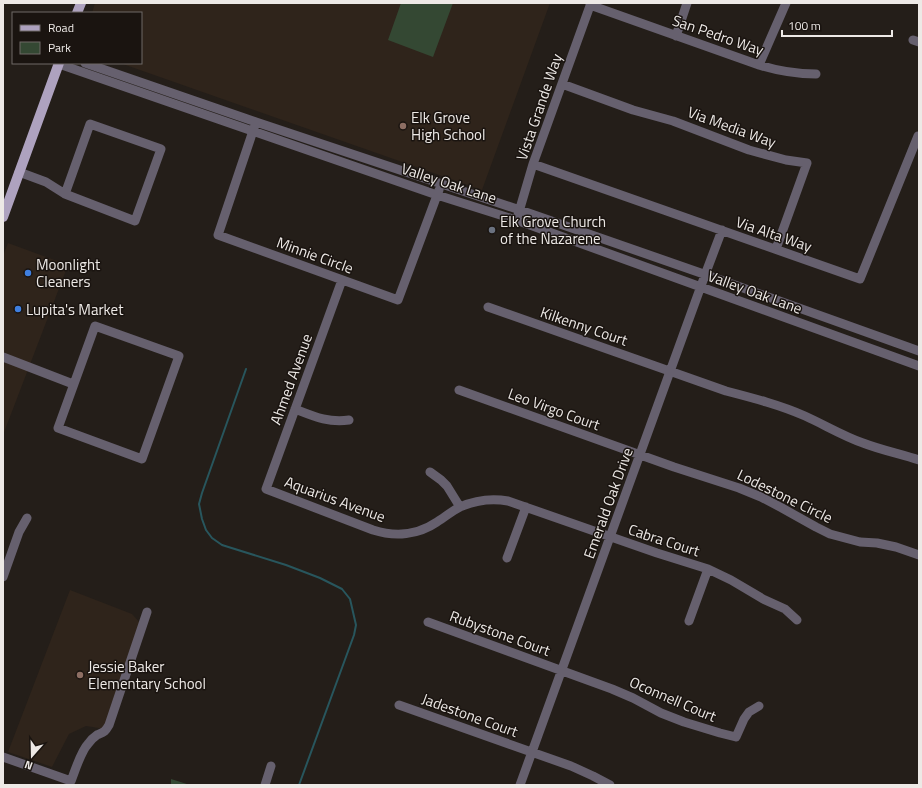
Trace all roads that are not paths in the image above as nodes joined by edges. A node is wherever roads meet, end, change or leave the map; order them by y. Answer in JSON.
{"nodes":[{"id":1,"x":687,"y":3,"type":"edge"},
{"id":2,"x":786,"y":3,"type":"edge"},
{"id":3,"x":590,"y":4,"type":"edge"},
{"id":4,"x":676,"y":36,"type":"junction"},
{"id":5,"x":59,"y":64,"type":"edge"},
{"id":6,"x":89,"y":64,"type":"edge"},
{"id":7,"x":759,"y":65,"type":"junction"},
{"id":8,"x":816,"y":74,"type":"dead end"},
{"id":9,"x":562,"y":84,"type":"junction"},
{"id":10,"x":254,"y":126,"type":"junction"},
{"id":11,"x":919,"y":137,"type":"edge"},
{"id":12,"x":533,"y":164,"type":"junction"},
{"id":13,"x":19,"y":172,"type":"junction"},
{"id":14,"x":441,"y":184,"type":"junction"},
{"id":15,"x":65,"y":194,"type":"junction"},
{"id":16,"x":437,"y":195,"type":"junction"},
{"id":17,"x":520,"y":210,"type":"junction"},
{"id":18,"x":3,"y":217,"type":"edge"},
{"id":19,"x":516,"y":220,"type":"junction"},
{"id":20,"x":722,"y":230,"type":"junction"},
{"id":21,"x":776,"y":249,"type":"junction"},
{"id":22,"x":705,"y":275,"type":"junction"},
{"id":23,"x":342,"y":280,"type":"junction"},
{"id":24,"x":700,"y":287,"type":"junction"},
{"id":25,"x":488,"y":307,"type":"dead end"},
{"id":26,"x":919,"y":351,"type":"edge"},
{"id":27,"x":3,"y":358,"type":"edge"},
{"id":28,"x":919,"y":366,"type":"edge"},
{"id":29,"x":670,"y":372,"type":"junction"},
{"id":30,"x":73,"y":384,"type":"junction"},
{"id":31,"x":459,"y":390,"type":"dead end"},
{"id":32,"x":295,"y":410,"type":"junction"},
{"id":33,"x":349,"y":420,"type":"dead end"},
{"id":34,"x":640,"y":455,"type":"junction"},
{"id":35,"x":919,"y":460,"type":"edge"},
{"id":36,"x":430,"y":472,"type":"dead end"},
{"id":37,"x":266,"y":489,"type":"joint"},
{"id":38,"x":460,"y":507,"type":"junction"},
{"id":39,"x":526,"y":507,"type":"junction"},
{"id":40,"x":27,"y":518,"type":"dead end"},
{"id":41,"x":610,"y":537,"type":"junction"},
{"id":42,"x":919,"y":555,"type":"edge"},
{"id":43,"x":506,"y":558,"type":"dead end"},
{"id":44,"x":708,"y":569,"type":"junction"},
{"id":45,"x":3,"y":577,"type":"edge"},
{"id":46,"x":147,"y":612,"type":"dead end"},
{"id":47,"x":797,"y":620,"type":"dead end"},
{"id":48,"x":689,"y":621,"type":"dead end"},
{"id":49,"x":428,"y":622,"type":"dead end"},
{"id":50,"x":562,"y":670,"type":"junction"},
{"id":51,"x":399,"y":705,"type":"dead end"},
{"id":52,"x":759,"y":706,"type":"dead end"},
{"id":53,"x":532,"y":752,"type":"junction"},
{"id":54,"x":3,"y":757,"type":"edge"},
{"id":55,"x":271,"y":766,"type":"dead end"},
{"id":56,"x":265,"y":785,"type":"edge"},
{"id":57,"x":520,"y":785,"type":"edge"},
{"id":58,"x":610,"y":785,"type":"edge"}],
"edges":[{"from":1,"to":4,"type":"street"},
{"from":2,"to":7,"type":"street"},
{"from":3,"to":4,"type":"street","name":"San Pedro Way"},
{"from":3,"to":9,"type":"street","name":"Vista Grande Way"},
{"from":4,"to":7,"type":"street","name":"San Pedro Way"},
{"from":5,"to":10,"type":"street","name":"Valley Oak Lane"},
{"from":5,"to":13,"type":"main road"},
{"from":6,"to":10,"type":"street","name":"Valley Oak Lane"},
{"from":7,"to":8,"type":"street","name":"San Pedro Way"},
{"from":9,"to":12,"type":"street","name":"Vista Grande Way"},
{"from":9,"to":21,"type":"street","name":"Via Media Way"},
{"from":10,"to":14,"type":"street","name":"Valley Oak Lane"},
{"from":10,"to":16,"type":"street","name":"Valley Oak Lane"},
{"from":10,"to":23,"type":"street","name":"Minnie Circle"},
{"from":11,"to":21,"type":"street","name":"Via Alta Way"},
{"from":12,"to":17,"type":"street","name":"Vista Grande Way"},
{"from":12,"to":20,"type":"street","name":"Via Alta Way"},
{"from":13,"to":15,"type":"street"},
{"from":13,"to":18,"type":"main road"},
{"from":14,"to":16,"type":"street","name":"Minnie Circle"},
{"from":14,"to":17,"type":"street","name":"Valley Oak Lane"},
{"from":15,"to":15,"type":"street"},
{"from":16,"to":19,"type":"street","name":"Valley Oak Lane"},
{"from":16,"to":23,"type":"street","name":"Minnie Circle"},
{"from":17,"to":19,"type":"street","name":"Vista Grande Way"},
{"from":17,"to":22,"type":"street","name":"Valley Oak Lane"},
{"from":19,"to":24,"type":"street","name":"Valley Oak Lane"},
{"from":20,"to":21,"type":"street","name":"Via Alta Way"},
{"from":20,"to":22,"type":"street","name":"Emerald Oak Drive"},
{"from":22,"to":24,"type":"street","name":"Emerald Oak Drive"},
{"from":22,"to":26,"type":"street","name":"Valley Oak Lane"},
{"from":23,"to":32,"type":"street","name":"Ahmed Avenue"},
{"from":24,"to":28,"type":"street","name":"Valley Oak Lane"},
{"from":24,"to":29,"type":"street","name":"Emerald Oak Drive"},
{"from":25,"to":29,"type":"street","name":"Kilkenny Court"},
{"from":27,"to":30,"type":"street"},
{"from":29,"to":34,"type":"street","name":"Emerald Oak Drive"},
{"from":29,"to":35,"type":"street"},
{"from":30,"to":30,"type":"street"},
{"from":31,"to":34,"type":"street","name":"Leo Virgo Court"},
{"from":32,"to":33,"type":"street"},
{"from":32,"to":37,"type":"street","name":"Ahmed Avenue"},
{"from":34,"to":41,"type":"street","name":"Emerald Oak Drive"},
{"from":34,"to":42,"type":"street","name":"Lodestone Circle"},
{"from":36,"to":38,"type":"street"},
{"from":37,"to":38,"type":"street","name":"Aquarius Avenue"},
{"from":38,"to":39,"type":"street","name":"Aquarius Avenue"},
{"from":39,"to":41,"type":"street","name":"Aquarius Avenue"},
{"from":39,"to":43,"type":"street"},
{"from":40,"to":45,"type":"street"},
{"from":41,"to":44,"type":"street","name":"Cabra Court"},
{"from":41,"to":50,"type":"street","name":"Emerald Oak Drive"},
{"from":44,"to":47,"type":"street","name":"Cabra Court"},
{"from":44,"to":48,"type":"street","name":"Cabra Court"},
{"from":46,"to":54,"type":"street"},
{"from":49,"to":50,"type":"street","name":"Rubystone Court"},
{"from":50,"to":52,"type":"street","name":"Oconnell Court"},
{"from":50,"to":53,"type":"street","name":"Emerald Oak Drive"},
{"from":51,"to":53,"type":"street","name":"Jadestone Court"},
{"from":53,"to":57,"type":"street","name":"Emerald Oak Drive"},
{"from":53,"to":58,"type":"street","name":"Jadestone Court"},
{"from":55,"to":56,"type":"street"}]}
